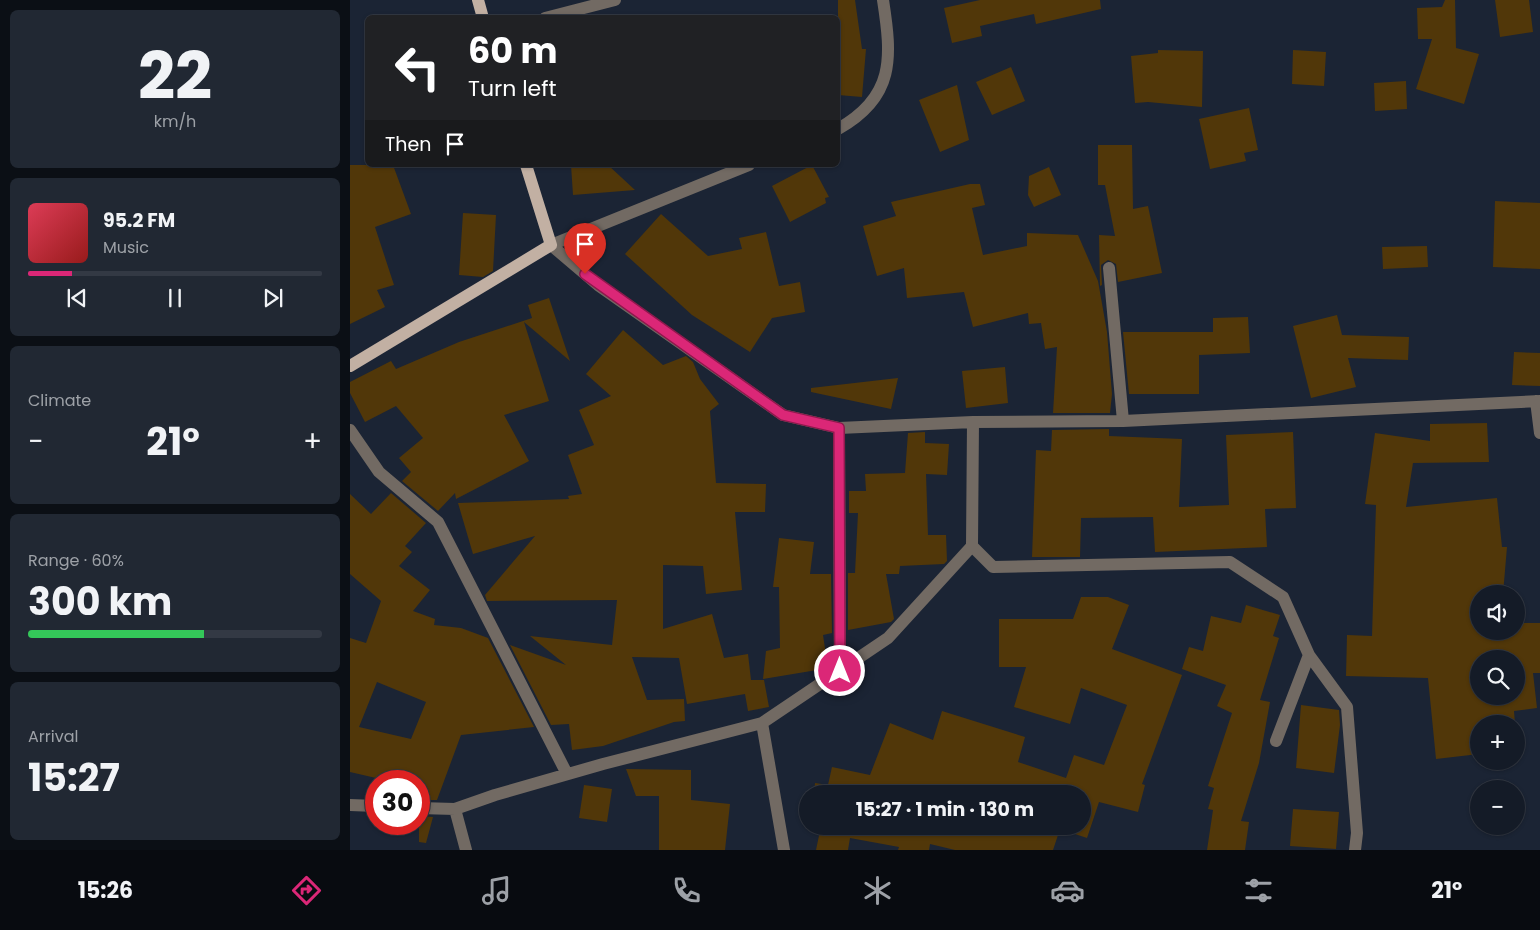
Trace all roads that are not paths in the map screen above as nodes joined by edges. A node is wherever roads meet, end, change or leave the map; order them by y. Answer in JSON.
{"nodes":[{"id":1,"x":478,"y":0,"type":"edge"},
{"id":2,"x":615,"y":0,"type":"edge"},
{"id":3,"x":883,"y":0,"type":"edge"},
{"id":4,"x":481,"y":15,"type":"edge"},
{"id":5,"x":557,"y":15,"type":"edge"},
{"id":6,"x":840,"y":128,"type":"edge"},
{"id":7,"x":527,"y":167,"type":"edge"},
{"id":8,"x":744,"y":167,"type":"edge"},
{"id":9,"x":551,"y":246,"type":"junction"},
{"id":10,"x":1108,"y":268,"type":"dead end"},
{"id":11,"x":350,"y":366,"type":"edge"},
{"id":12,"x":1538,"y":401,"type":"edge"},
{"id":13,"x":1123,"y":421,"type":"junction"},
{"id":14,"x":973,"y":422,"type":"junction"},
{"id":15,"x":839,"y":428,"type":"junction"},
{"id":16,"x":350,"y":430,"type":"edge"},
{"id":17,"x":1540,"y":434,"type":"edge"},
{"id":18,"x":972,"y":546,"type":"junction"},
{"id":19,"x":1309,"y":655,"type":"junction"},
{"id":20,"x":840,"y":671,"type":"junction"},
{"id":21,"x":762,"y":723,"type":"junction"},
{"id":22,"x":1276,"y":741,"type":"dead end"},
{"id":23,"x":567,"y":774,"type":"junction"},
{"id":24,"x":350,"y":806,"type":"edge"},
{"id":25,"x":365,"y":806,"type":"edge"},
{"id":26,"x":430,"y":808,"type":"edge"},
{"id":27,"x":455,"y":809,"type":"junction"},
{"id":28,"x":466,"y":850,"type":"edge"},
{"id":29,"x":784,"y":850,"type":"edge"},
{"id":30,"x":1355,"y":850,"type":"edge"}],
"edges":[{"from":1,"to":4,"type":"main road"},
{"from":2,"to":5,"type":"street"},
{"from":3,"to":6,"type":"street"},
{"from":7,"to":9,"type":"main road"},
{"from":8,"to":9,"type":"street"},
{"from":9,"to":11,"type":"main road"},
{"from":9,"to":15,"type":"street"},
{"from":10,"to":13,"type":"street"},
{"from":12,"to":13,"type":"street"},
{"from":12,"to":17,"type":"street"},
{"from":13,"to":14,"type":"street"},
{"from":14,"to":15,"type":"street"},
{"from":14,"to":18,"type":"street"},
{"from":15,"to":20,"type":"street"},
{"from":16,"to":23,"type":"street"},
{"from":18,"to":19,"type":"street"},
{"from":18,"to":20,"type":"street"},
{"from":19,"to":22,"type":"street"},
{"from":19,"to":30,"type":"street"},
{"from":20,"to":21,"type":"street"},
{"from":21,"to":23,"type":"street"},
{"from":21,"to":29,"type":"street"},
{"from":23,"to":27,"type":"street"},
{"from":24,"to":25,"type":"street"},
{"from":26,"to":27,"type":"street"},
{"from":27,"to":28,"type":"street"}]}
